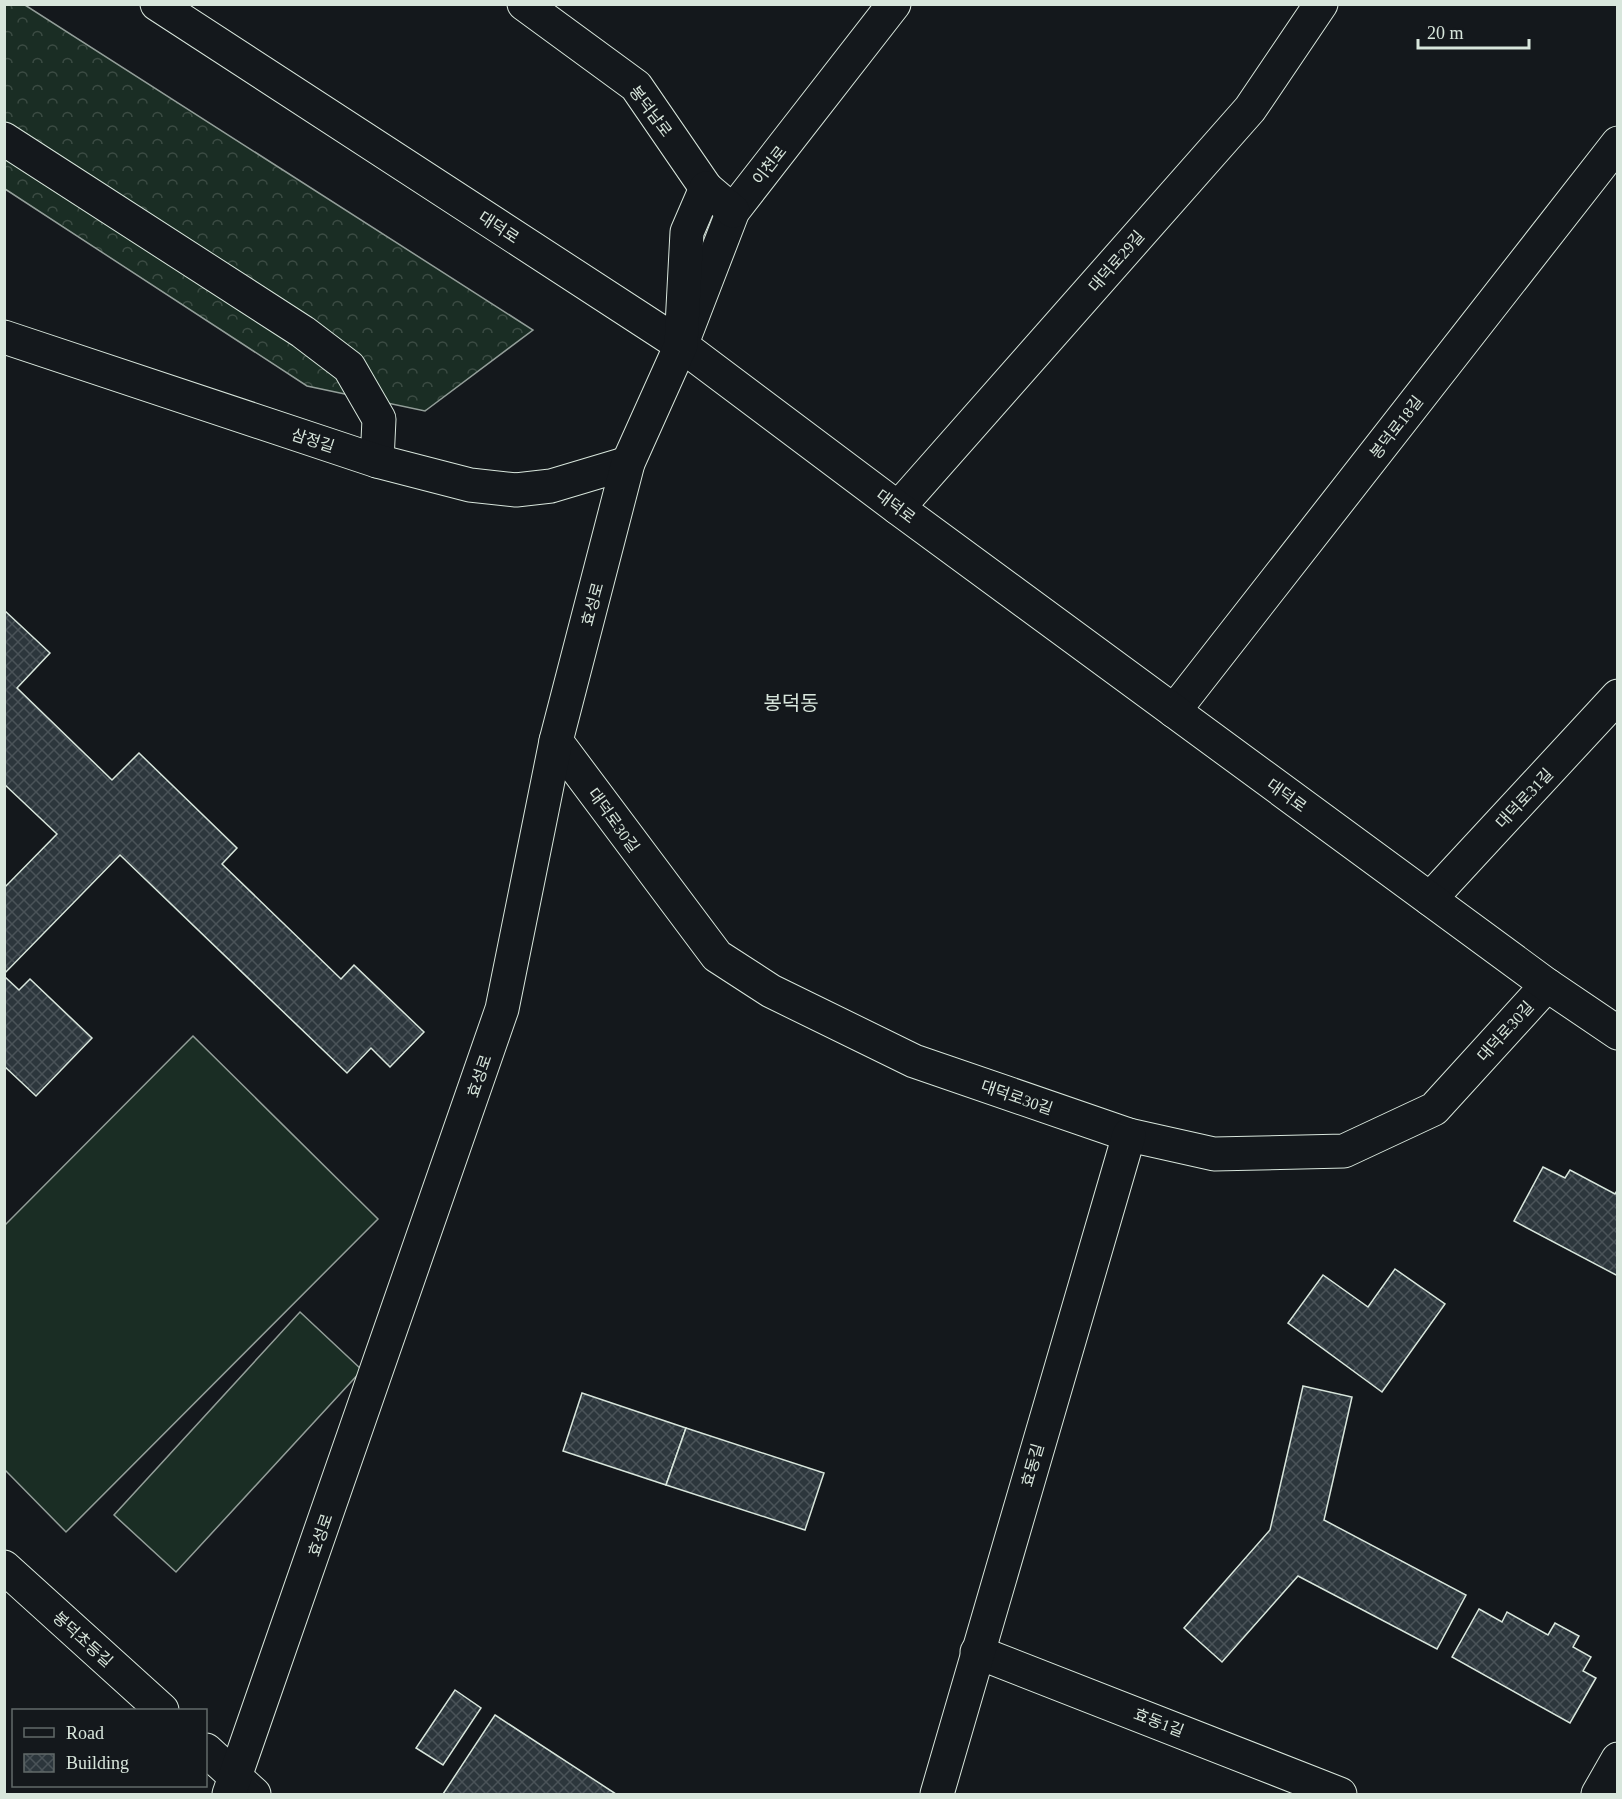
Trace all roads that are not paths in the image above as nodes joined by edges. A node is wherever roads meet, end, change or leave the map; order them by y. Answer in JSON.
{"nodes":[{"id":1,"x":157,"y":4,"type":"edge"},
{"id":2,"x":524,"y":4,"type":"edge"},
{"id":3,"x":894,"y":4,"type":"edge"},
{"id":4,"x":1321,"y":4,"type":"edge"},
{"id":5,"x":4,"y":139,"type":"edge"},
{"id":6,"x":1617,"y":143,"type":"edge"},
{"id":7,"x":706,"y":188,"type":"junction"},
{"id":8,"x":733,"y":211,"type":"junction"},
{"id":9,"x":4,"y":337,"type":"edge"},
{"id":10,"x":681,"y":345,"type":"junction"},
{"id":11,"x":376,"y":461,"type":"junction"},
{"id":12,"x":628,"y":463,"type":"junction"},
{"id":13,"x":898,"y":508,"type":"junction"},
{"id":14,"x":1617,"y":696,"type":"edge"},
{"id":15,"x":1174,"y":711,"type":"junction"},
{"id":16,"x":556,"y":741,"type":"junction"},
{"id":17,"x":1430,"y":899,"type":"junction"},
{"id":18,"x":1546,"y":985,"type":"junction"},
{"id":19,"x":1615,"y":1027,"type":"edge"},
{"id":20,"x":1129,"y":1135,"type":"junction"},
{"id":21,"x":4,"y":1567,"type":"edge"},
{"id":22,"x":977,"y":1652,"type":"junction"},
{"id":23,"x":161,"y":1709,"type":"edge"},
{"id":24,"x":207,"y":1751,"type":"edge"},
{"id":25,"x":1617,"y":1759,"type":"edge"},
{"id":26,"x":240,"y":1789,"type":"edge"},
{"id":27,"x":937,"y":1794,"type":"edge"},
{"id":28,"x":1340,"y":1794,"type":"edge"},
{"id":29,"x":1598,"y":1794,"type":"edge"}],
"edges":[{"from":1,"to":10,"type":"street","name":"대덕로"},
{"from":2,"to":7,"type":"street","name":"봉덕남로"},
{"from":3,"to":8,"type":"street","name":"이천로"},
{"from":4,"to":13,"type":"street","name":"대덕로29길"},
{"from":5,"to":11,"type":"street"},
{"from":6,"to":15,"type":"street","name":"봉덕로18길"},
{"from":7,"to":8,"type":"street","name":"봉덕남로"},
{"from":7,"to":10,"type":"street"},
{"from":8,"to":10,"type":"street","name":"이천로"},
{"from":9,"to":11,"type":"street","name":"삼정길"},
{"from":10,"to":12,"type":"street","name":"효성로"},
{"from":10,"to":13,"type":"street","name":"대덕로"},
{"from":11,"to":12,"type":"street","name":"삼정길"},
{"from":12,"to":16,"type":"street","name":"효성로"},
{"from":13,"to":15,"type":"street","name":"대덕로"},
{"from":14,"to":17,"type":"street","name":"대덕로31길"},
{"from":15,"to":17,"type":"street","name":"대덕로"},
{"from":16,"to":20,"type":"street","name":"대덕로30길"},
{"from":16,"to":26,"type":"street","name":"효성로"},
{"from":17,"to":18,"type":"street","name":"대덕로"},
{"from":18,"to":19,"type":"street","name":"대덕로"},
{"from":18,"to":20,"type":"street","name":"대덕로30길"},
{"from":20,"to":22,"type":"street","name":"효동길"},
{"from":21,"to":23,"type":"street","name":"봉덕초등길"},
{"from":22,"to":27,"type":"street","name":"효동길"},
{"from":22,"to":28,"type":"street","name":"효동1길"},
{"from":24,"to":26,"type":"street"},
{"from":25,"to":29,"type":"street"}]}
